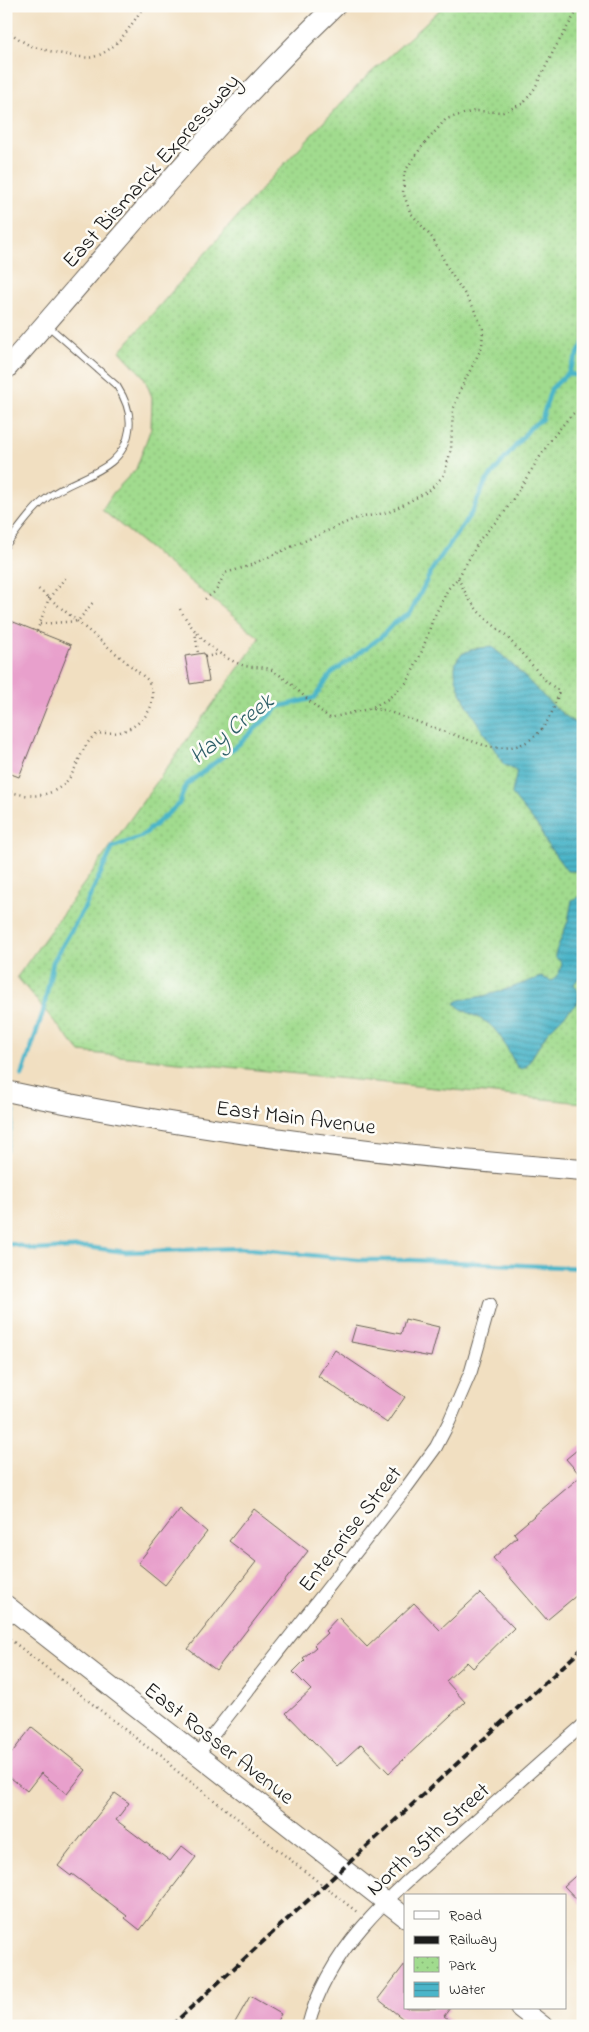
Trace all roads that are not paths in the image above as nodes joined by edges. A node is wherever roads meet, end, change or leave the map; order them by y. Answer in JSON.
{"nodes":[{"id":1,"x":335,"y":6,"type":"edge"},
{"id":2,"x":46,"y":324,"type":"junction"},
{"id":3,"x":6,"y":370,"type":"edge"},
{"id":4,"x":6,"y":544,"type":"edge"},
{"id":5,"x":6,"y":1091,"type":"edge"},
{"id":6,"x":583,"y":1170,"type":"edge"},
{"id":7,"x":490,"y":1304,"type":"dead end"},
{"id":8,"x":6,"y":1604,"type":"edge"},
{"id":9,"x":583,"y":1725,"type":"edge"},
{"id":10,"x":198,"y":1754,"type":"junction"},
{"id":11,"x":384,"y":1901,"type":"junction"},
{"id":12,"x":404,"y":1916,"type":"edge"},
{"id":13,"x":522,"y":2010,"type":"edge"},
{"id":14,"x":308,"y":2026,"type":"edge"},
{"id":15,"x":542,"y":2026,"type":"edge"}],
"edges":[{"from":1,"to":2,"type":"main road","name":"East Bismarck Expressway"},
{"from":2,"to":3,"type":"main road","name":"East Bismarck Expressway"},
{"from":2,"to":4,"type":"lane"},
{"from":5,"to":6,"type":"main road","name":"East Main Avenue"},
{"from":7,"to":10,"type":"street","name":"Enterprise Street"},
{"from":8,"to":10,"type":"street","name":"East Rosser Avenue"},
{"from":9,"to":11,"type":"street","name":"North 35th Street"},
{"from":10,"to":11,"type":"street","name":"East Rosser Avenue"},
{"from":11,"to":12,"type":"street","name":"East Rosser Avenue"},
{"from":11,"to":14,"type":"street","name":"North 35th Street"},
{"from":13,"to":15,"type":"street"}]}
